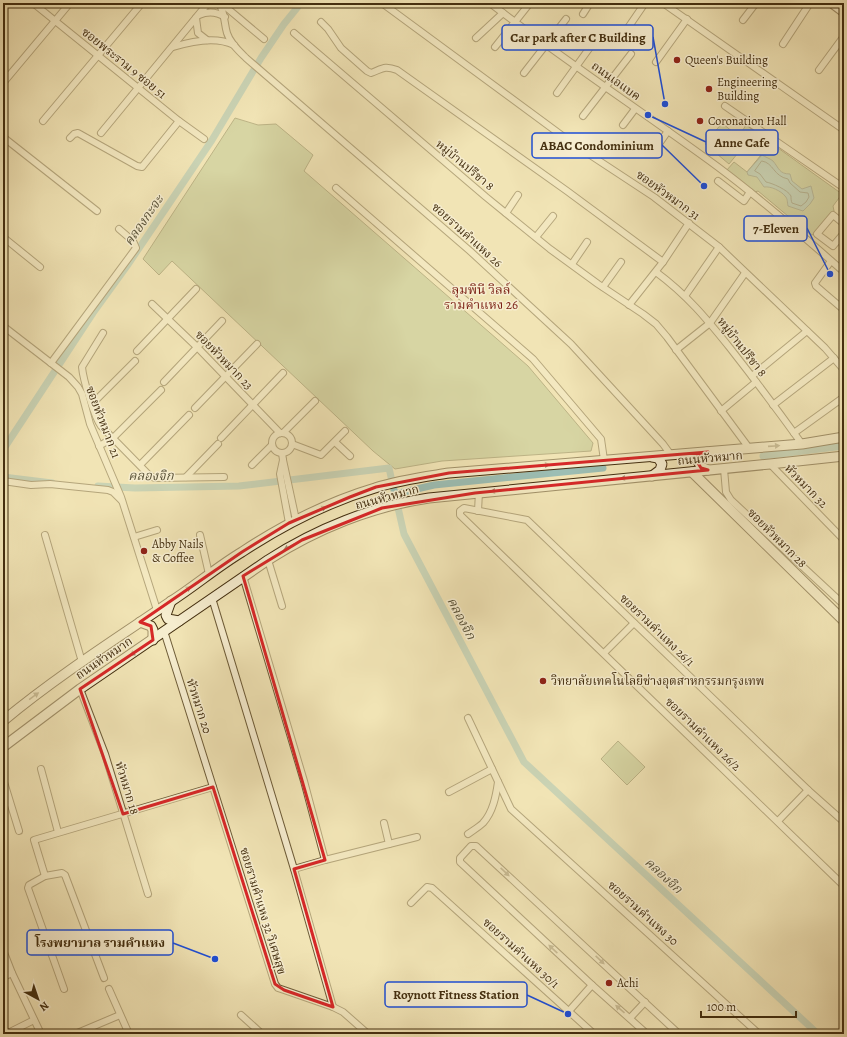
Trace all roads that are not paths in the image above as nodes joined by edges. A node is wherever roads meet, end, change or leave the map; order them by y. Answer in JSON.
{"nodes":[{"id":1,"x":32,"y":3,"type":"edge"},
{"id":2,"x":70,"y":3,"type":"edge"},
{"id":3,"x":142,"y":3,"type":"edge"},
{"id":4,"x":208,"y":3,"type":"edge"},
{"id":5,"x":221,"y":3,"type":"edge"},
{"id":6,"x":382,"y":3,"type":"edge"},
{"id":7,"x":490,"y":3,"type":"edge"},
{"id":8,"x":530,"y":3,"type":"edge"},
{"id":9,"x":590,"y":3,"type":"edge"},
{"id":10,"x":645,"y":3,"type":"edge"},
{"id":11,"x":664,"y":3,"type":"edge"},
{"id":12,"x":756,"y":3,"type":"edge"},
{"id":13,"x":810,"y":3,"type":"edge"},
{"id":14,"x":832,"y":3,"type":"edge"},
{"id":15,"x":844,"y":12,"type":"edge"},
{"id":16,"x":503,"y":13,"type":"junction"},
{"id":17,"x":583,"y":14,"type":"dead end"},
{"id":18,"x":198,"y":16,"type":"junction"},
{"id":19,"x":225,"y":17,"type":"junction"},
{"id":20,"x":566,"y":19,"type":"dead end"},
{"id":21,"x":687,"y":19,"type":"junction"},
{"id":22,"x":743,"y":20,"type":"dead end"},
{"id":23,"x":55,"y":21,"type":"junction"},
{"id":24,"x":321,"y":22,"type":"dead end"},
{"id":25,"x":515,"y":23,"type":"junction"},
{"id":26,"x":294,"y":33,"type":"dead end"},
{"id":27,"x":844,"y":36,"type":"edge"},
{"id":28,"x":476,"y":38,"type":"dead end"},
{"id":29,"x":621,"y":38,"type":"dead end"},
{"id":30,"x":264,"y":39,"type":"dead end"},
{"id":31,"x":596,"y":39,"type":"dead end"},
{"id":32,"x":206,"y":40,"type":"junction"},
{"id":33,"x":783,"y":44,"type":"dead end"},
{"id":34,"x":234,"y":45,"type":"junction"},
{"id":35,"x":546,"y":45,"type":"junction"},
{"id":36,"x":173,"y":47,"type":"junction"},
{"id":37,"x":495,"y":47,"type":"dead end"},
{"id":38,"x":631,"y":54,"type":"dead end"},
{"id":39,"x":97,"y":56,"type":"junction"},
{"id":40,"x":656,"y":62,"type":"dead end"},
{"id":41,"x":576,"y":66,"type":"junction"},
{"id":42,"x":819,"y":70,"type":"dead end"},
{"id":43,"x":524,"y":74,"type":"dead end"},
{"id":44,"x":3,"y":83,"type":"edge"},
{"id":45,"x":605,"y":87,"type":"junction"},
{"id":46,"x":139,"y":88,"type":"junction"},
{"id":47,"x":556,"y":93,"type":"dead end"},
{"id":48,"x":725,"y":106,"type":"dead end"},
{"id":49,"x":635,"y":109,"type":"junction"},
{"id":50,"x":583,"y":116,"type":"dead end"},
{"id":51,"x":43,"y":121,"type":"dead end"},
{"id":52,"x":179,"y":121,"type":"junction"},
{"id":53,"x":622,"y":126,"type":"dead end"},
{"id":54,"x":844,"y":130,"type":"edge"},
{"id":55,"x":668,"y":131,"type":"junction"},
{"id":56,"x":101,"y":133,"type":"dead end"},
{"id":57,"x":3,"y":137,"type":"edge"},
{"id":58,"x":70,"y":138,"type":"dead end"},
{"id":59,"x":204,"y":138,"type":"dead end"},
{"id":60,"x":654,"y":151,"type":"dead end"},
{"id":61,"x":718,"y":181,"type":"dead end"},
{"id":62,"x":336,"y":188,"type":"dead end"},
{"id":63,"x":844,"y":188,"type":"edge"},
{"id":64,"x":750,"y":192,"type":"junction"},
{"id":65,"x":518,"y":195,"type":"dead end"},
{"id":66,"x":97,"y":211,"type":"dead end"},
{"id":67,"x":506,"y":213,"type":"junction"},
{"id":68,"x":553,"y":216,"type":"dead end"},
{"id":69,"x":689,"y":224,"type":"junction"},
{"id":70,"x":844,"y":224,"type":"edge"},
{"id":71,"x":119,"y":229,"type":"dead end"},
{"id":72,"x":844,"y":233,"type":"edge"},
{"id":73,"x":536,"y":236,"type":"junction"},
{"id":74,"x":3,"y":237,"type":"edge"},
{"id":75,"x":587,"y":242,"type":"dead end"},
{"id":76,"x":719,"y":247,"type":"junction"},
{"id":77,"x":831,"y":260,"type":"junction"},
{"id":78,"x":621,"y":262,"type":"dead end"},
{"id":79,"x":663,"y":262,"type":"junction"},
{"id":80,"x":572,"y":264,"type":"junction"},
{"id":81,"x":40,"y":267,"type":"dead end"},
{"id":82,"x":842,"y":270,"type":"edge"},
{"id":83,"x":656,"y":272,"type":"junction"},
{"id":84,"x":745,"y":273,"type":"junction"},
{"id":85,"x":602,"y":287,"type":"junction"},
{"id":86,"x":196,"y":289,"type":"dead end"},
{"id":87,"x":686,"y":296,"type":"junction"},
{"id":88,"x":152,"y":304,"type":"dead end"},
{"id":89,"x":629,"y":305,"type":"junction"},
{"id":90,"x":844,"y":310,"type":"edge"},
{"id":91,"x":167,"y":319,"type":"junction"},
{"id":92,"x":222,"y":321,"type":"dead end"},
{"id":93,"x":710,"y":323,"type":"junction"},
{"id":94,"x":3,"y":326,"type":"edge"},
{"id":95,"x":806,"y":331,"type":"junction"},
{"id":96,"x":103,"y":333,"type":"dead end"},
{"id":97,"x":257,"y":344,"type":"dead end"},
{"id":98,"x":197,"y":347,"type":"junction"},
{"id":99,"x":676,"y":350,"type":"junction"},
{"id":100,"x":137,"y":351,"type":"dead end"},
{"id":101,"x":834,"y":358,"type":"junction"},
{"id":102,"x":135,"y":361,"type":"dead end"},
{"id":103,"x":52,"y":364,"type":"junction"},
{"id":104,"x":844,"y":370,"type":"edge"},
{"id":105,"x":283,"y":373,"type":"dead end"},
{"id":106,"x":225,"y":376,"type":"junction"},
{"id":107,"x":752,"y":376,"type":"junction"},
{"id":108,"x":164,"y":382,"type":"dead end"},
{"id":109,"x":756,"y":382,"type":"junction"},
{"id":110,"x":161,"y":390,"type":"dead end"},
{"id":111,"x":844,"y":397,"type":"edge"},
{"id":112,"x":315,"y":401,"type":"dead end"},
{"id":113,"x":92,"y":404,"type":"junction"},
{"id":114,"x":253,"y":405,"type":"junction"},
{"id":115,"x":773,"y":405,"type":"junction"},
{"id":116,"x":194,"y":408,"type":"dead end"},
{"id":117,"x":721,"y":411,"type":"junction"},
{"id":118,"x":189,"y":415,"type":"dead end"},
{"id":119,"x":345,"y":431,"type":"dead end"},
{"id":120,"x":282,"y":433,"type":"junction"},
{"id":121,"x":794,"y":433,"type":"junction"},
{"id":122,"x":844,"y":437,"type":"edge"},
{"id":123,"x":113,"y":438,"type":"junction"},
{"id":124,"x":335,"y":442,"type":"junction"},
{"id":125,"x":292,"y":444,"type":"junction"},
{"id":126,"x":802,"y":444,"type":"junction"},
{"id":127,"x":272,"y":445,"type":"junction"},
{"id":128,"x":99,"y":446,"type":"junction"},
{"id":129,"x":749,"y":448,"type":"junction"},
{"id":130,"x":708,"y":452,"type":"junction"},
{"id":131,"x":282,"y":453,"type":"junction"},
{"id":132,"x":671,"y":454,"type":"junction"},
{"id":133,"x":350,"y":456,"type":"dead end"},
{"id":134,"x":651,"y":456,"type":"junction"},
{"id":135,"x":844,"y":456,"type":"edge"},
{"id":136,"x":283,"y":460,"type":"junction"},
{"id":137,"x":604,"y":460,"type":"junction"},
{"id":138,"x":770,"y":464,"type":"junction"},
{"id":139,"x":140,"y":465,"type":"junction"},
{"id":140,"x":252,"y":466,"type":"dead end"},
{"id":141,"x":724,"y":469,"type":"junction"},
{"id":142,"x":708,"y":470,"type":"junction"},
{"id":143,"x":692,"y":472,"type":"junction"},
{"id":144,"x":652,"y":476,"type":"junction"},
{"id":145,"x":186,"y":477,"type":"junction"},
{"id":146,"x":224,"y":477,"type":"dead end"},
{"id":147,"x":3,"y":481,"type":"edge"},
{"id":148,"x":479,"y":492,"type":"junction"},
{"id":149,"x":122,"y":500,"type":"junction"},
{"id":150,"x":478,"y":511,"type":"junction"},
{"id":151,"x":293,"y":522,"type":"junction"},
{"id":152,"x":157,"y":530,"type":"dead end"},
{"id":153,"x":45,"y":534,"type":"dead end"},
{"id":154,"x":200,"y":535,"type":"dead end"},
{"id":155,"x":134,"y":537,"type":"junction"},
{"id":156,"x":844,"y":540,"type":"edge"},
{"id":157,"x":268,"y":560,"type":"junction"},
{"id":158,"x":209,"y":574,"type":"junction"},
{"id":159,"x":243,"y":576,"type":"junction"},
{"id":160,"x":212,"y":598,"type":"junction"},
{"id":161,"x":171,"y":601,"type":"junction"},
{"id":162,"x":844,"y":605,"type":"edge"},
{"id":163,"x":282,"y":606,"type":"dead end"},
{"id":164,"x":157,"y":610,"type":"junction"},
{"id":165,"x":179,"y":621,"type":"junction"},
{"id":166,"x":844,"y":621,"type":"edge"},
{"id":167,"x":140,"y":622,"type":"junction"},
{"id":168,"x":634,"y":623,"type":"junction"},
{"id":169,"x":164,"y":631,"type":"junction"},
{"id":170,"x":153,"y":640,"type":"junction"},
{"id":171,"x":604,"y":653,"type":"junction"},
{"id":172,"x":82,"y":662,"type":"junction"},
{"id":173,"x":80,"y":689,"type":"junction"},
{"id":174,"x":468,"y":718,"type":"dead end"},
{"id":175,"x":3,"y":721,"type":"edge"},
{"id":176,"x":3,"y":747,"type":"edge"},
{"id":177,"x":41,"y":769,"type":"dead end"},
{"id":178,"x":492,"y":769,"type":"junction"},
{"id":179,"x":3,"y":779,"type":"edge"},
{"id":180,"x":498,"y":782,"type":"junction"},
{"id":181,"x":213,"y":787,"type":"junction"},
{"id":182,"x":808,"y":790,"type":"junction"},
{"id":183,"x":449,"y":792,"type":"dead end"},
{"id":184,"x":123,"y":814,"type":"junction"},
{"id":185,"x":778,"y":821,"type":"junction"},
{"id":186,"x":844,"y":822,"type":"edge"},
{"id":187,"x":384,"y":823,"type":"dead end"},
{"id":188,"x":19,"y":831,"type":"dead end"},
{"id":189,"x":58,"y":832,"type":"junction"},
{"id":190,"x":468,"y":834,"type":"dead end"},
{"id":191,"x":417,"y":837,"type":"dead end"},
{"id":192,"x":389,"y":844,"type":"junction"},
{"id":193,"x":325,"y":860,"type":"junction"},
{"id":194,"x":294,"y":869,"type":"junction"},
{"id":195,"x":45,"y":876,"type":"junction"},
{"id":196,"x":844,"y":886,"type":"edge"},
{"id":197,"x":148,"y":894,"type":"dead end"},
{"id":198,"x":411,"y":903,"type":"dead end"},
{"id":199,"x":3,"y":950,"type":"edge"},
{"id":200,"x":12,"y":973,"type":"junction"},
{"id":201,"x":3,"y":978,"type":"edge"},
{"id":202,"x":104,"y":978,"type":"dead end"},
{"id":203,"x":592,"y":985,"type":"junction"},
{"id":204,"x":64,"y":989,"type":"dead end"},
{"id":205,"x":109,"y":990,"type":"dead end"},
{"id":206,"x":645,"y":1002,"type":"junction"},
{"id":207,"x":333,"y":1006,"type":"junction"},
{"id":208,"x":569,"y":1011,"type":"junction"},
{"id":209,"x":120,"y":1015,"type":"junction"},
{"id":210,"x":242,"y":1015,"type":"dead end"},
{"id":211,"x":630,"y":1018,"type":"junction"},
{"id":212,"x":34,"y":1020,"type":"junction"},
{"id":213,"x":10,"y":1032,"type":"dead end"},
{"id":214,"x":41,"y":1034,"type":"edge"},
{"id":215,"x":75,"y":1034,"type":"edge"},
{"id":216,"x":129,"y":1034,"type":"edge"},
{"id":217,"x":262,"y":1034,"type":"edge"},
{"id":218,"x":368,"y":1034,"type":"edge"},
{"id":219,"x":594,"y":1034,"type":"edge"},
{"id":220,"x":647,"y":1034,"type":"edge"},
{"id":221,"x":679,"y":1034,"type":"edge"},
{"id":222,"x":759,"y":1034,"type":"edge"}],
"edges":[{"from":1,"to":23,"type":"street","name":"ซอยพระราม 9 ซอย 51"},
{"from":2,"to":23,"type":"street"},
{"from":3,"to":39,"type":"street"},
{"from":4,"to":18,"type":"street"},
{"from":5,"to":19,"type":"street"},
{"from":5,"to":30,"type":"street"},
{"from":6,"to":69,"type":"street","name":"ซอยหัวหมาก 31"},
{"from":7,"to":16,"type":"street","name":"ถนนเอแบค"},
{"from":8,"to":25,"type":"street"},
{"from":9,"to":17,"type":"street"},
{"from":10,"to":29,"type":"street"},
{"from":11,"to":21,"type":"street"},
{"from":12,"to":22,"type":"street"},
{"from":13,"to":33,"type":"street"},
{"from":14,"to":15,"type":"main road"},
{"from":16,"to":25,"type":"street","name":"ถนนเอแบค"},
{"from":16,"to":28,"type":"street"},
{"from":18,"to":19,"type":"street"},
{"from":18,"to":32,"type":"street"},
{"from":18,"to":36,"type":"street"},
{"from":19,"to":34,"type":"street"},
{"from":20,"to":35,"type":"street"},
{"from":21,"to":40,"type":"street"},
{"from":21,"to":54,"type":"street"},
{"from":23,"to":39,"type":"street","name":"ซอยพระราม 9 ซอย 51"},
{"from":23,"to":44,"type":"street"},
{"from":24,"to":79,"type":"street"},
{"from":25,"to":35,"type":"street","name":"ถนนเอแบค"},
{"from":25,"to":37,"type":"street"},
{"from":26,"to":67,"type":"street","name":"หมู่บ้านปรีชา 8"},
{"from":27,"to":42,"type":"street"},
{"from":31,"to":41,"type":"street"},
{"from":32,"to":34,"type":"street"},
{"from":32,"to":36,"type":"street"},
{"from":34,"to":132,"type":"street","name":"ซอยรามคำแหง 26"},
{"from":35,"to":41,"type":"street","name":"ถนนเอแบค"},
{"from":35,"to":43,"type":"street"},
{"from":36,"to":46,"type":"street"},
{"from":38,"to":45,"type":"street"},
{"from":39,"to":46,"type":"street","name":"ซอยพระราม 9 ซอย 51"},
{"from":39,"to":51,"type":"street"},
{"from":41,"to":45,"type":"street","name":"ถนนเอแบค"},
{"from":41,"to":47,"type":"street"},
{"from":45,"to":49,"type":"street","name":"ถนนเอแบค"},
{"from":45,"to":50,"type":"street"},
{"from":46,"to":52,"type":"street","name":"ซอยพระราม 9 ซอย 51"},
{"from":46,"to":56,"type":"street"},
{"from":48,"to":63,"type":"street"},
{"from":49,"to":53,"type":"street"},
{"from":49,"to":55,"type":"street","name":"ถนนเอแบค"},
{"from":52,"to":58,"type":"street"},
{"from":52,"to":59,"type":"street","name":"ซอยพระราม 9 ซอย 51"},
{"from":55,"to":60,"type":"street"},
{"from":55,"to":64,"type":"street","name":"ถนนเอแบค"},
{"from":57,"to":66,"type":"street"},
{"from":61,"to":64,"type":"street"},
{"from":62,"to":137,"type":"street"},
{"from":64,"to":77,"type":"street","name":"ถนนเอแบค"},
{"from":65,"to":67,"type":"street"},
{"from":67,"to":73,"type":"street","name":"หมู่บ้านปรีชา 8"},
{"from":68,"to":73,"type":"street"},
{"from":69,"to":76,"type":"street","name":"ซอยหัวหมาก 31"},
{"from":69,"to":79,"type":"street"},
{"from":70,"to":72,"type":"street"},
{"from":71,"to":103,"type":"street"},
{"from":73,"to":80,"type":"street","name":"หมู่บ้านปรีชา 8"},
{"from":74,"to":81,"type":"street"},
{"from":75,"to":80,"type":"street"},
{"from":76,"to":84,"type":"street","name":"ซอยหัวหมาก 31"},
{"from":76,"to":87,"type":"street"},
{"from":77,"to":82,"type":"street","name":"ถนนเอแบค"},
{"from":77,"to":90,"type":"street"},
{"from":78,"to":85,"type":"street"},
{"from":79,"to":83,"type":"street"},
{"from":80,"to":85,"type":"street","name":"หมู่บ้านปรีชา 8"},
{"from":83,"to":87,"type":"street","name":"หมู่บ้านปรีชา 8"},
{"from":83,"to":89,"type":"street"},
{"from":84,"to":93,"type":"street"},
{"from":84,"to":95,"type":"street","name":"ซอยหัวหมาก 31"},
{"from":85,"to":89,"type":"street","name":"หมู่บ้านปรีชา 8"},
{"from":86,"to":91,"type":"street"},
{"from":87,"to":93,"type":"street","name":"หมู่บ้านปรีชา 8"},
{"from":88,"to":91,"type":"street","name":"ซอยหัวหมาก 23"},
{"from":89,"to":99,"type":"street","name":"หมู่บ้านปรีชา 8"},
{"from":91,"to":98,"type":"street","name":"ซอยหัวหมาก 23"},
{"from":91,"to":100,"type":"street"},
{"from":92,"to":98,"type":"street"},
{"from":93,"to":99,"type":"street"},
{"from":93,"to":107,"type":"street","name":"หมู่บ้านปรีชา 8"},
{"from":94,"to":103,"type":"street","name":"ซอยหัวหมาก 21"},
{"from":95,"to":101,"type":"street","name":"ซอยหัวหมาก 31"},
{"from":95,"to":107,"type":"street"},
{"from":96,"to":113,"type":"street"},
{"from":97,"to":106,"type":"street"},
{"from":98,"to":106,"type":"street","name":"ซอยหัวหมาก 23"},
{"from":98,"to":108,"type":"street"},
{"from":99,"to":117,"type":"street","name":"หมู่บ้านปรีชา 8"},
{"from":101,"to":104,"type":"street","name":"ซอยหัวหมาก 31"},
{"from":101,"to":115,"type":"street"},
{"from":102,"to":113,"type":"street"},
{"from":103,"to":128,"type":"street","name":"ซอยหัวหมาก 21"},
{"from":105,"to":114,"type":"street"},
{"from":106,"to":114,"type":"street","name":"ซอยหัวหมาก 23"},
{"from":106,"to":116,"type":"street"},
{"from":107,"to":109,"type":"street","name":"หมู่บ้านปรีชา 8"},
{"from":109,"to":115,"type":"street","name":"หมู่บ้านปรีชา 8"},
{"from":109,"to":117,"type":"street"},
{"from":110,"to":123,"type":"street"},
{"from":111,"to":121,"type":"street"},
{"from":112,"to":120,"type":"street"},
{"from":113,"to":123,"type":"street"},
{"from":114,"to":120,"type":"street","name":"ซอยหัวหมาก 23"},
{"from":114,"to":145,"type":"street"},
{"from":115,"to":121,"type":"street","name":"หมู่บ้านปรีชา 8"},
{"from":117,"to":129,"type":"street","name":"หมู่บ้านปรีชา 8"},
{"from":118,"to":139,"type":"street"},
{"from":119,"to":124,"type":"street"},
{"from":120,"to":125,"type":"street","name":"ซอยหัวหมาก 23"},
{"from":120,"to":127,"type":"street"},
{"from":121,"to":126,"type":"street","name":"หมู่บ้านปรีชา 8"},
{"from":122,"to":126,"type":"main road","name":"ถนนหัวหมาก"},
{"from":123,"to":128,"type":"street"},
{"from":123,"to":139,"type":"street"},
{"from":124,"to":125,"type":"street"},
{"from":124,"to":133,"type":"street"},
{"from":125,"to":131,"type":"street"},
{"from":129,"to":126,"type":"main road","name":"ถนนหัวหมาก","one_way":true},
{"from":127,"to":131,"type":"street"},
{"from":127,"to":140,"type":"street"},
{"from":128,"to":149,"type":"street","name":"ซอยหัวหมาก 21"},
{"from":129,"to":130,"type":"main road","name":"ถนนหัวหมาก"},
{"from":130,"to":132,"type":"main road","name":"ถนนหัวหมาก"},
{"from":130,"to":142,"type":"main road"},
{"from":131,"to":136,"type":"street"},
{"from":132,"to":134,"type":"main road","name":"ถนนหัวหมาก"},
{"from":134,"to":137,"type":"main road","name":"ถนนหัวหมาก"},
{"from":134,"to":144,"type":"main road"},
{"from":135,"to":138,"type":"main road","name":"ถนนหัวหมาก"},
{"from":136,"to":151,"type":"street"},
{"from":136,"to":151,"type":"street"},
{"from":151,"to":137,"type":"main road","name":"ถนนหัวหมาก","one_way":true},
{"from":138,"to":141,"type":"main road","name":"ถนนหัวหมาก"},
{"from":138,"to":156,"type":"street","name":"หัวหมาก 32"},
{"from":139,"to":145,"type":"street"},
{"from":141,"to":142,"type":"main road","name":"ถนนหัวหมาก"},
{"from":141,"to":162,"type":"street"},
{"from":142,"to":143,"type":"main road","name":"ถนนหัวหมาก"},
{"from":143,"to":144,"type":"main road","name":"ถนนหัวหมาก"},
{"from":143,"to":166,"type":"main road","name":"ซอยหัวหมาก 28"},
{"from":144,"to":148,"type":"main road","name":"ถนนหัวหมาก","one_way":true},
{"from":145,"to":146,"type":"street"},
{"from":147,"to":149,"type":"street"},
{"from":148,"to":150,"type":"street"},
{"from":148,"to":157,"type":"main road","name":"ถนนหัวหมาก","one_way":true},
{"from":149,"to":155,"type":"street","name":"ซอยหัวหมาก 21"},
{"from":150,"to":168,"type":"street","name":"ซอยรามคำแหง 26/1"},
{"from":150,"to":171,"type":"street","name":"ซอยรามคำแหง 26/2"},
{"from":151,"to":158,"type":"main road","name":"ถนนหัวหมาก"},
{"from":152,"to":155,"type":"street"},
{"from":153,"to":172,"type":"street"},
{"from":154,"to":158,"type":"street"},
{"from":155,"to":164,"type":"street","name":"ซอยหัวหมาก 21"},
{"from":157,"to":159,"type":"main road","name":"ถนนหัวหมาก"},
{"from":157,"to":163,"type":"street"},
{"from":161,"to":158,"type":"main road","name":"ถนนหัวหมาก","one_way":true},
{"from":159,"to":160,"type":"main road","name":"ถนนหัวหมาก"},
{"from":159,"to":193,"type":"street"},
{"from":160,"to":165,"type":"main road","name":"ถนนหัวหมาก"},
{"from":160,"to":194,"type":"street"},
{"from":161,"to":164,"type":"main road","name":"ถนนหัวหมาก"},
{"from":161,"to":165,"type":"main road"},
{"from":164,"to":167,"type":"main road","name":"ถนนหัวหมาก"},
{"from":165,"to":169,"type":"main road","name":"ถนนหัวหมาก"},
{"from":167,"to":170,"type":"main road"},
{"from":167,"to":172,"type":"main road","name":"ถนนหัวหมาก"},
{"from":168,"to":171,"type":"street"},
{"from":168,"to":182,"type":"street","name":"ซอยรามคำแหง 26/1"},
{"from":169,"to":170,"type":"main road","name":"ถนนหัวหมาก"},
{"from":169,"to":181,"type":"street","name":"หัวหมาก 20"},
{"from":170,"to":173,"type":"main road","name":"ถนนหัวหมาก","one_way":true},
{"from":171,"to":185,"type":"street","name":"ซอยรามคำแหง 26/2"},
{"from":175,"to":172,"type":"main road","name":"ถนนหัวหมาก","one_way":true},
{"from":173,"to":176,"type":"main road","name":"ถนนหัวหมาก"},
{"from":173,"to":184,"type":"street","name":"หัวหมาก 18"},
{"from":174,"to":178,"type":"street"},
{"from":177,"to":189,"type":"street"},
{"from":178,"to":180,"type":"street"},
{"from":178,"to":183,"type":"street"},
{"from":179,"to":188,"type":"street"},
{"from":180,"to":190,"type":"street"},
{"from":180,"to":222,"type":"street","name":"ซอยรามคำแหง 30"},
{"from":181,"to":184,"type":"street"},
{"from":181,"to":207,"type":"street","name":"ซอยรามคำแหง 32 วิเศษสุข"},
{"from":182,"to":185,"type":"street"},
{"from":182,"to":186,"type":"street","name":"ซอยรามคำแหง 26/1"},
{"from":184,"to":189,"type":"street"},
{"from":184,"to":197,"type":"street","name":"หัวหมาก 18"},
{"from":185,"to":196,"type":"street","name":"ซอยรามคำแหง 26/2"},
{"from":187,"to":192,"type":"street"},
{"from":189,"to":195,"type":"street"},
{"from":191,"to":192,"type":"street"},
{"from":192,"to":193,"type":"street"},
{"from":193,"to":194,"type":"street"},
{"from":194,"to":207,"type":"street"},
{"from":195,"to":202,"type":"street"},
{"from":195,"to":204,"type":"street"},
{"from":198,"to":208,"type":"street","name":"ซอยรามคำแหง 30/1"},
{"from":199,"to":200,"type":"street"},
{"from":200,"to":201,"type":"street"},
{"from":200,"to":212,"type":"street"},
{"from":203,"to":206,"type":"street","one_way":true},
{"from":203,"to":208,"type":"street"},
{"from":211,"to":203,"type":"street","one_way":true},
{"from":205,"to":209,"type":"street"},
{"from":206,"to":211,"type":"street"},
{"from":206,"to":221,"type":"street"},
{"from":207,"to":218,"type":"street","name":"ซอยรามคำแหง 32 วิเศษสุข"},
{"from":208,"to":219,"type":"street","name":"ซอยรามคำแหง 30/1"},
{"from":209,"to":215,"type":"street"},
{"from":209,"to":216,"type":"street"},
{"from":210,"to":217,"type":"street"},
{"from":211,"to":220,"type":"street"},
{"from":212,"to":213,"type":"street"},
{"from":212,"to":214,"type":"street"}]}
